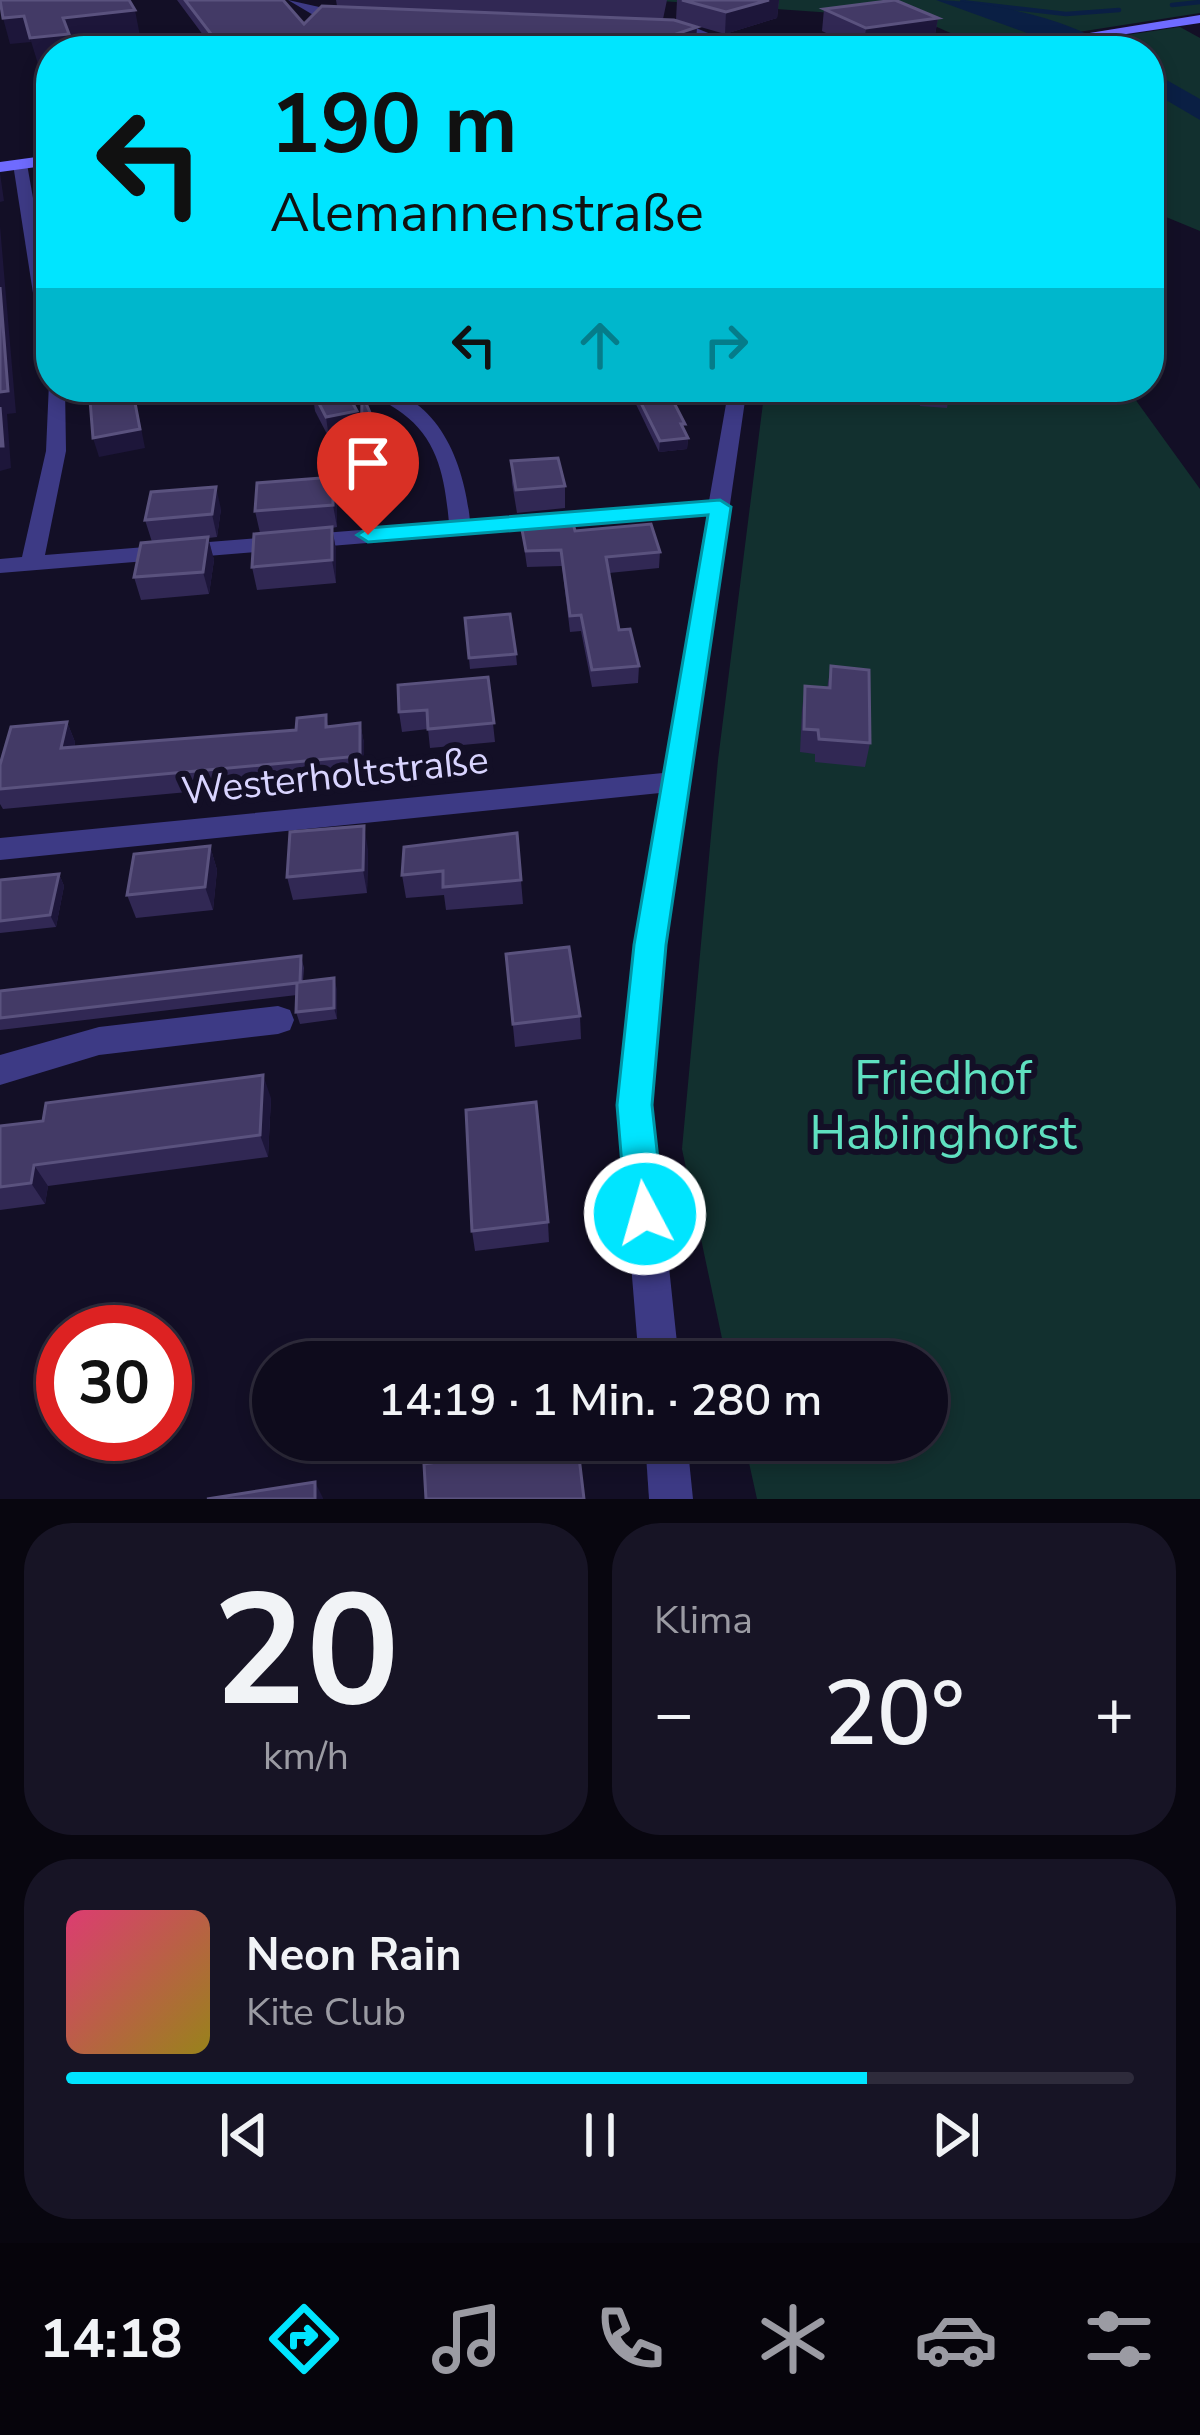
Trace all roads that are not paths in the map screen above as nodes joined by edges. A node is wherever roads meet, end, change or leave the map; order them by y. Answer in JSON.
{"nodes":[{"id":1,"x":293,"y":0,"type":"edge"},
{"id":2,"x":359,"y":15,"type":"edge"},
{"id":3,"x":1200,"y":19,"type":"edge"},
{"id":4,"x":651,"y":26,"type":"edge"},
{"id":5,"x":709,"y":36,"type":"edge"},
{"id":6,"x":1084,"y":36,"type":"edge"},
{"id":7,"x":36,"y":162,"type":"edge"},
{"id":8,"x":20,"y":164,"type":"junction"},
{"id":9,"x":0,"y":167,"type":"edge"},
{"id":10,"x":36,"y":252,"type":"edge"},
{"id":11,"x":56,"y":402,"type":"edge"},
{"id":12,"x":398,"y":402,"type":"edge"},
{"id":13,"x":736,"y":402,"type":"edge"},
{"id":14,"x":720,"y":507,"type":"junction"},
{"id":15,"x":460,"y":527,"type":"junction"},
{"id":16,"x":32,"y":563,"type":"junction"},
{"id":17,"x":0,"y":566,"type":"edge"},
{"id":18,"x":678,"y":781,"type":"junction"},
{"id":19,"x":0,"y":849,"type":"edge"},
{"id":20,"x":278,"y":1020,"type":"dead end"},
{"id":21,"x":0,"y":1070,"type":"edge"},
{"id":22,"x":657,"y":1341,"type":"edge"},
{"id":23,"x":668,"y":1461,"type":"edge"},
{"id":24,"x":671,"y":1499,"type":"edge"}],
"edges":[{"from":1,"to":2,"type":"street"},
{"from":3,"to":6,"type":"main road"},
{"from":4,"to":5,"type":"street"},
{"from":7,"to":8,"type":"main road"},
{"from":8,"to":9,"type":"main road"},
{"from":8,"to":10,"type":"street"},
{"from":11,"to":16,"type":"street"},
{"from":12,"to":15,"type":"street"},
{"from":13,"to":14,"type":"street"},
{"from":14,"to":15,"type":"street"},
{"from":14,"to":18,"type":"street"},
{"from":15,"to":16,"type":"street"},
{"from":16,"to":17,"type":"street"},
{"from":18,"to":19,"type":"street","name":"Westerholtstraße"},
{"from":18,"to":22,"type":"street"},
{"from":20,"to":21,"type":"street"},
{"from":23,"to":24,"type":"street"}]}
